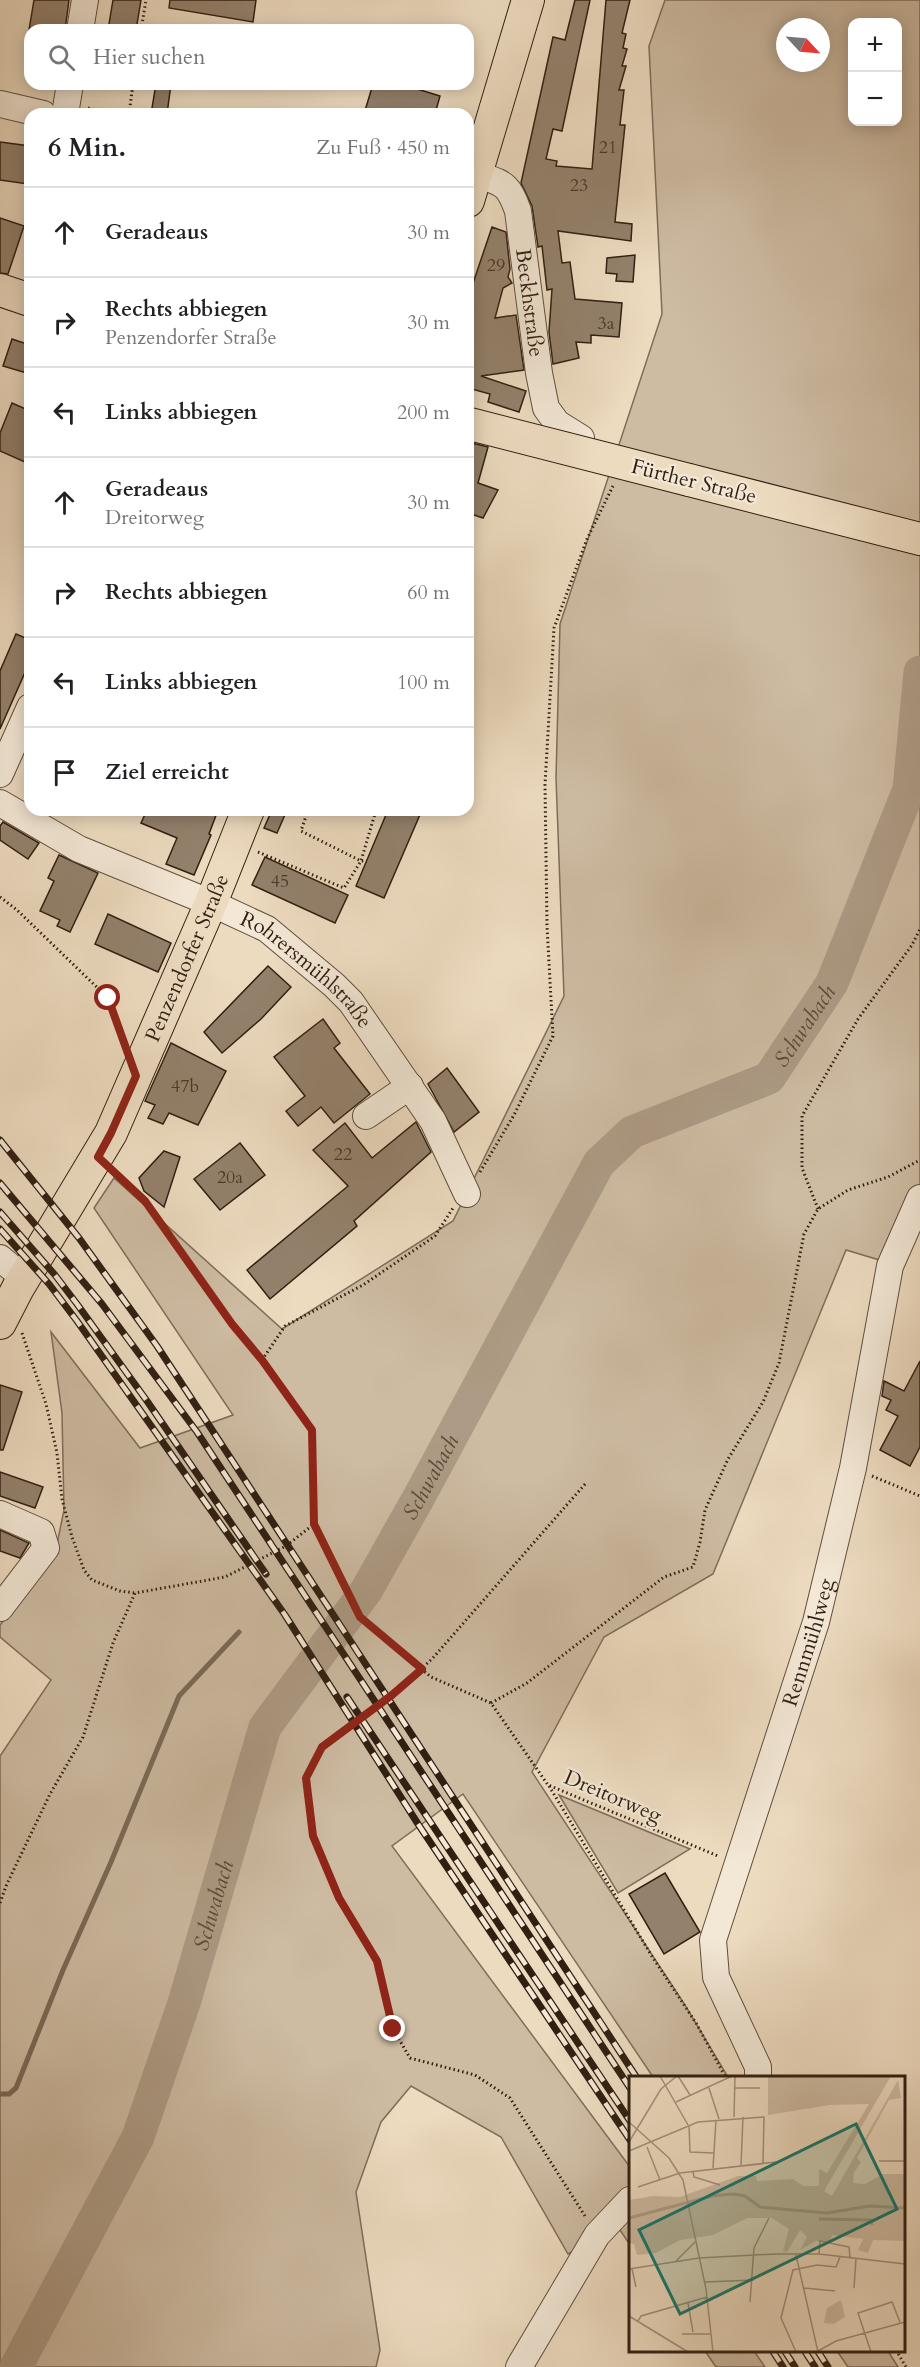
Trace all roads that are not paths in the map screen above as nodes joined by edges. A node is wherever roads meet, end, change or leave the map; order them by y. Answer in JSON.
{"nodes":[{"id":1,"x":85,"y":0,"type":"edge"},
{"id":2,"x":528,"y":0,"type":"edge"},
{"id":3,"x":81,"y":24,"type":"edge"},
{"id":4,"x":69,"y":90,"type":"edge"},
{"id":5,"x":0,"y":104,"type":"edge"},
{"id":6,"x":66,"y":108,"type":"edge"},
{"id":7,"x":24,"y":110,"type":"edge"},
{"id":8,"x":474,"y":180,"type":"edge"},
{"id":9,"x":474,"y":187,"type":"edge"},
{"id":10,"x":0,"y":290,"type":"edge"},
{"id":11,"x":24,"y":298,"type":"edge"},
{"id":12,"x":474,"y":424,"type":"edge"},
{"id":13,"x":581,"y":438,"type":"dead end"},
{"id":14,"x":920,"y":539,"type":"edge"},
{"id":15,"x":24,"y":720,"type":"edge"},
{"id":16,"x":0,"y":774,"type":"edge"},
{"id":17,"x":0,"y":803,"type":"edge"},
{"id":18,"x":246,"y":816,"type":"edge"},
{"id":19,"x":211,"y":903,"type":"junction"},
{"id":20,"x":410,"y":1086,"type":"junction"},
{"id":21,"x":366,"y":1116,"type":"dead end"},
{"id":22,"x":467,"y":1194,"type":"road end"},
{"id":23,"x":920,"y":1197,"type":"edge"},
{"id":24,"x":0,"y":1258,"type":"edge"},
{"id":25,"x":24,"y":1278,"type":"junction"},
{"id":26,"x":4,"y":1315,"type":"edge"},
{"id":27,"x":0,"y":1514,"type":"edge"},
{"id":28,"x":0,"y":1608,"type":"edge"},
{"id":29,"x":758,"y":2076,"type":"edge"},
{"id":30,"x":629,"y":2201,"type":"edge"},
{"id":31,"x":519,"y":2367,"type":"edge"}],
"edges":[{"from":1,"to":3,"type":"street"},
{"from":2,"to":8,"type":"main road"},
{"from":4,"to":6,"type":"street"},
{"from":5,"to":7,"type":"street"},
{"from":9,"to":13,"type":"street","name":"Beckhstraße"},
{"from":10,"to":11,"type":"main road"},
{"from":12,"to":14,"type":"main road","name":"Fürther Straße","bridge":true},
{"from":15,"to":16,"type":"street"},
{"from":17,"to":19,"type":"street","name":"Rohrersmühlstraße"},
{"from":18,"to":19,"type":"main road","name":"Penzendorfer Straße"},
{"from":19,"to":20,"type":"street","name":"Rohrersmühlstraße"},
{"from":19,"to":25,"type":"main road","name":"Penzendorfer Straße"},
{"from":20,"to":21,"type":"street"},
{"from":20,"to":22,"type":"street","name":"Rohrersmühlstraße"},
{"from":23,"to":29,"type":"street","name":"Rennmühlweg"},
{"from":24,"to":25,"type":"street"},
{"from":25,"to":26,"type":"main road","name":"Penzendorfer Straße"},
{"from":27,"to":28,"type":"street"},
{"from":30,"to":31,"type":"street"}]}
